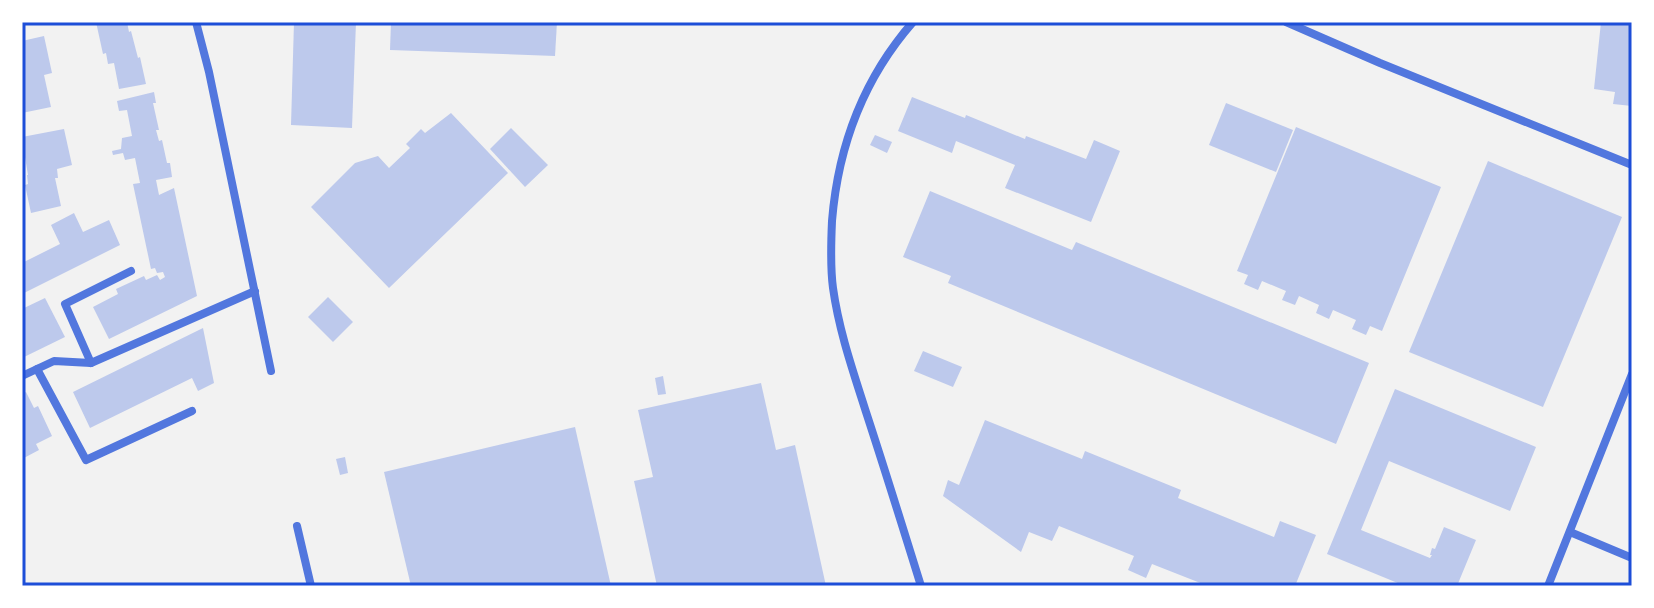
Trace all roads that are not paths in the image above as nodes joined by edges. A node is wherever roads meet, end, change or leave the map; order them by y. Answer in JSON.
{"nodes":[{"id":1,"x":196,"y":22,"type":"edge"},
{"id":2,"x":913,"y":22,"type":"edge"},
{"id":3,"x":1286,"y":22,"type":"edge"},
{"id":4,"x":1632,"y":165,"type":"edge"},
{"id":5,"x":131,"y":271,"type":"dead end"},
{"id":6,"x":255,"y":291,"type":"junction"},
{"id":7,"x":91,"y":363,"type":"junction"},
{"id":8,"x":37,"y":369,"type":"junction"},
{"id":9,"x":271,"y":371,"type":"dead end"},
{"id":10,"x":1632,"y":374,"type":"edge"},
{"id":11,"x":22,"y":376,"type":"edge"},
{"id":12,"x":192,"y":411,"type":"dead end"},
{"id":13,"x":297,"y":526,"type":"dead end"},
{"id":14,"x":1570,"y":532,"type":"junction"},
{"id":15,"x":1632,"y":558,"type":"edge"},
{"id":16,"x":311,"y":586,"type":"edge"},
{"id":17,"x":921,"y":586,"type":"edge"},
{"id":18,"x":1548,"y":586,"type":"edge"}],
"edges":[{"from":1,"to":6,"type":"street"},
{"from":2,"to":17,"type":"street"},
{"from":3,"to":4,"type":"street"},
{"from":5,"to":7,"type":"street"},
{"from":6,"to":7,"type":"street"},
{"from":6,"to":9,"type":"street"},
{"from":7,"to":8,"type":"street"},
{"from":8,"to":11,"type":"street"},
{"from":8,"to":12,"type":"street"},
{"from":10,"to":14,"type":"street"},
{"from":13,"to":16,"type":"street"},
{"from":14,"to":15,"type":"street"},
{"from":14,"to":18,"type":"street"}]}
